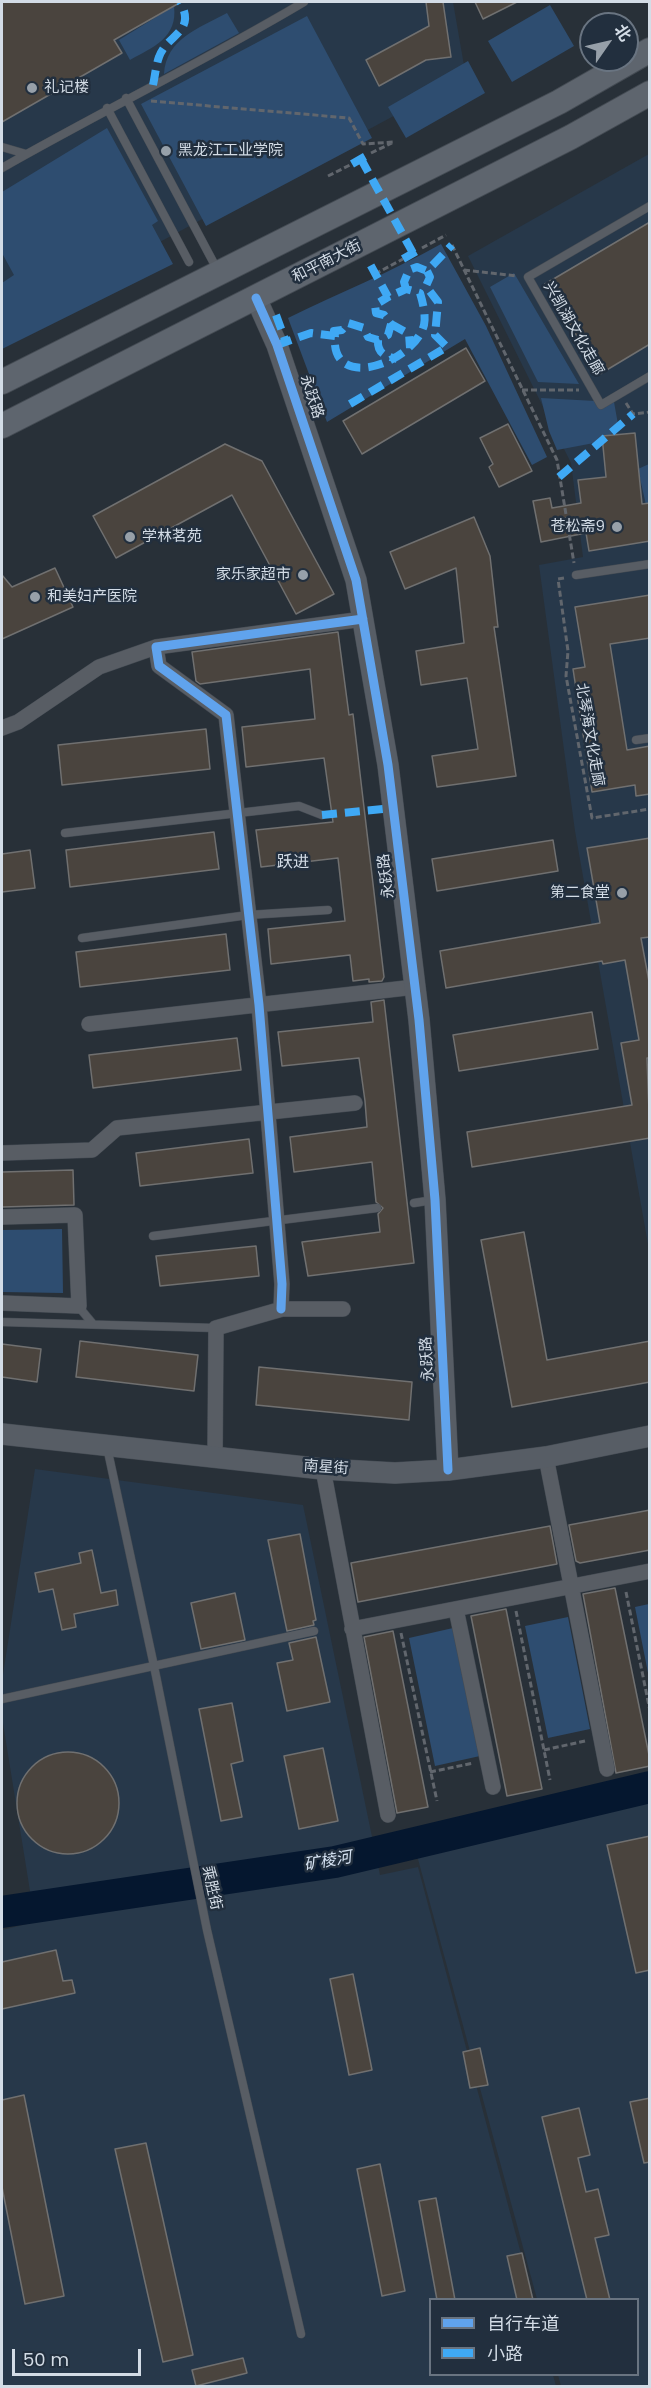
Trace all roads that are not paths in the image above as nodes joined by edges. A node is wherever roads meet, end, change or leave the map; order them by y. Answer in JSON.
{"nodes":[{"id":1,"x":304,"y":2,"type":"edge"},
{"id":2,"x":650,"y":50,"type":"edge"},
{"id":3,"x":650,"y":93,"type":"edge"},
{"id":4,"x":126,"y":98,"type":"junction"},
{"id":5,"x":107,"y":108,"type":"junction"},
{"id":6,"x":2,"y":147,"type":"edge"},
{"id":7,"x":26,"y":154,"type":"junction"},
{"id":8,"x":2,"y":168,"type":"edge"},
{"id":9,"x":650,"y":206,"type":"edge"},
{"id":10,"x":189,"y":262,"type":"dead end"},
{"id":11,"x":219,"y":273,"type":"junction"},
{"id":12,"x":256,"y":298,"type":"junction"},
{"id":13,"x":650,"y":376,"type":"edge"},
{"id":14,"x":2,"y":382,"type":"edge"},
{"id":15,"x":2,"y":426,"type":"edge"},
{"id":16,"x":650,"y":564,"type":"edge"},
{"id":17,"x":576,"y":575,"type":"road end"},
{"id":18,"x":363,"y":619,"type":"junction"},
{"id":19,"x":156,"y":647,"type":"junction"},
{"id":20,"x":2,"y":728,"type":"edge"},
{"id":21,"x":650,"y":738,"type":"edge"},
{"id":22,"x":636,"y":740,"type":"dead end"},
{"id":23,"x":235,"y":813,"type":"junction"},
{"id":24,"x":322,"y":815,"type":"dead end"},
{"id":25,"x":65,"y":833,"type":"dead end"},
{"id":26,"x":328,"y":910,"type":"dead end"},
{"id":27,"x":248,"y":915,"type":"junction"},
{"id":28,"x":82,"y":938,"type":"dead end"},
{"id":29,"x":415,"y":987,"type":"junction"},
{"id":30,"x":259,"y":1005,"type":"junction"},
{"id":31,"x":89,"y":1024,"type":"dead end"},
{"id":32,"x":355,"y":1103,"type":"dead end"},
{"id":33,"x":267,"y":1112,"type":"junction"},
{"id":34,"x":2,"y":1153,"type":"edge"},
{"id":35,"x":377,"y":1208,"type":"dead end"},
{"id":36,"x":2,"y":1217,"type":"edge"},
{"id":37,"x":276,"y":1221,"type":"junction"},
{"id":38,"x":153,"y":1236,"type":"dead end"},
{"id":39,"x":2,"y":1303,"type":"edge"},
{"id":40,"x":78,"y":1306,"type":"junction"},
{"id":41,"x":281,"y":1309,"type":"junction"},
{"id":42,"x":343,"y":1309,"type":"dead end"},
{"id":43,"x":2,"y":1322,"type":"edge"},
{"id":44,"x":93,"y":1324,"type":"junction"},
{"id":45,"x":216,"y":1328,"type":"junction"},
{"id":46,"x":2,"y":1434,"type":"edge"},
{"id":47,"x":650,"y":1436,"type":"edge"},
{"id":48,"x":107,"y":1446,"type":"junction"},
{"id":49,"x":214,"y":1457,"type":"junction"},
{"id":50,"x":546,"y":1457,"type":"junction"},
{"id":51,"x":323,"y":1469,"type":"junction"},
{"id":52,"x":448,"y":1470,"type":"junction"},
{"id":53,"x":650,"y":1571,"type":"edge"},
{"id":54,"x":572,"y":1586,"type":"junction"},
{"id":55,"x":456,"y":1609,"type":"junction"},
{"id":56,"x":352,"y":1629,"type":"junction"},
{"id":57,"x":314,"y":1631,"type":"dead end"},
{"id":58,"x":154,"y":1666,"type":"junction"},
{"id":59,"x":2,"y":1699,"type":"edge"},
{"id":60,"x":607,"y":1769,"type":"dead end"},
{"id":61,"x":493,"y":1787,"type":"dead end"},
{"id":62,"x":388,"y":1815,"type":"dead end"},
{"id":63,"x":301,"y":2334,"type":"dead end"}],
"edges":[{"from":1,"to":4,"type":"lane"},
{"from":2,"to":11,"type":"main road"},
{"from":3,"to":12,"type":"main road","name":"和平南大街"},
{"from":4,"to":5,"type":"lane"},
{"from":4,"to":11,"type":"lane"},
{"from":5,"to":7,"type":"lane"},
{"from":5,"to":10,"type":"lane"},
{"from":6,"to":7,"type":"lane"},
{"from":7,"to":8,"type":"lane"},
{"from":9,"to":13,"type":"lane","name":"兴凯湖文化走廊"},
{"from":11,"to":14,"type":"main road"},
{"from":12,"to":15,"type":"main road","name":"和平南大街"},
{"from":12,"to":18,"type":"street","name":"永跃路"},
{"from":16,"to":17,"type":"lane"},
{"from":18,"to":19,"type":"street"},
{"from":18,"to":29,"type":"street","name":"永跃路"},
{"from":19,"to":20,"type":"street"},
{"from":19,"to":23,"type":"street"},
{"from":21,"to":22,"type":"lane"},
{"from":23,"to":24,"type":"lane"},
{"from":23,"to":25,"type":"lane"},
{"from":23,"to":27,"type":"street"},
{"from":26,"to":27,"type":"lane"},
{"from":27,"to":28,"type":"lane"},
{"from":27,"to":30,"type":"street"},
{"from":29,"to":30,"type":"street"},
{"from":29,"to":52,"type":"street","name":"永跃路"},
{"from":30,"to":31,"type":"street"},
{"from":30,"to":33,"type":"street"},
{"from":32,"to":33,"type":"street"},
{"from":33,"to":34,"type":"street"},
{"from":33,"to":37,"type":"street"},
{"from":35,"to":37,"type":"lane"},
{"from":36,"to":40,"type":"street"},
{"from":37,"to":38,"type":"lane"},
{"from":37,"to":41,"type":"street"},
{"from":39,"to":40,"type":"street"},
{"from":40,"to":44,"type":"lane"},
{"from":41,"to":42,"type":"street"},
{"from":41,"to":45,"type":"street"},
{"from":43,"to":44,"type":"lane"},
{"from":44,"to":45,"type":"lane"},
{"from":45,"to":49,"type":"street"},
{"from":46,"to":48,"type":"street","name":"南星街"},
{"from":47,"to":50,"type":"street","name":"南星街"},
{"from":48,"to":49,"type":"street","name":"南星街"},
{"from":48,"to":58,"type":"lane","name":"乘胜街"},
{"from":49,"to":51,"type":"street","name":"南星街"},
{"from":50,"to":52,"type":"street","name":"南星街"},
{"from":50,"to":54,"type":"street"},
{"from":51,"to":52,"type":"street","name":"南星街"},
{"from":51,"to":56,"type":"street"},
{"from":53,"to":54,"type":"street"},
{"from":54,"to":55,"type":"street"},
{"from":54,"to":60,"type":"street"},
{"from":55,"to":56,"type":"street"},
{"from":55,"to":61,"type":"street"},
{"from":56,"to":62,"type":"street"},
{"from":57,"to":58,"type":"lane"},
{"from":58,"to":59,"type":"lane"},
{"from":58,"to":63,"type":"lane","name":"乘胜街"}]}
